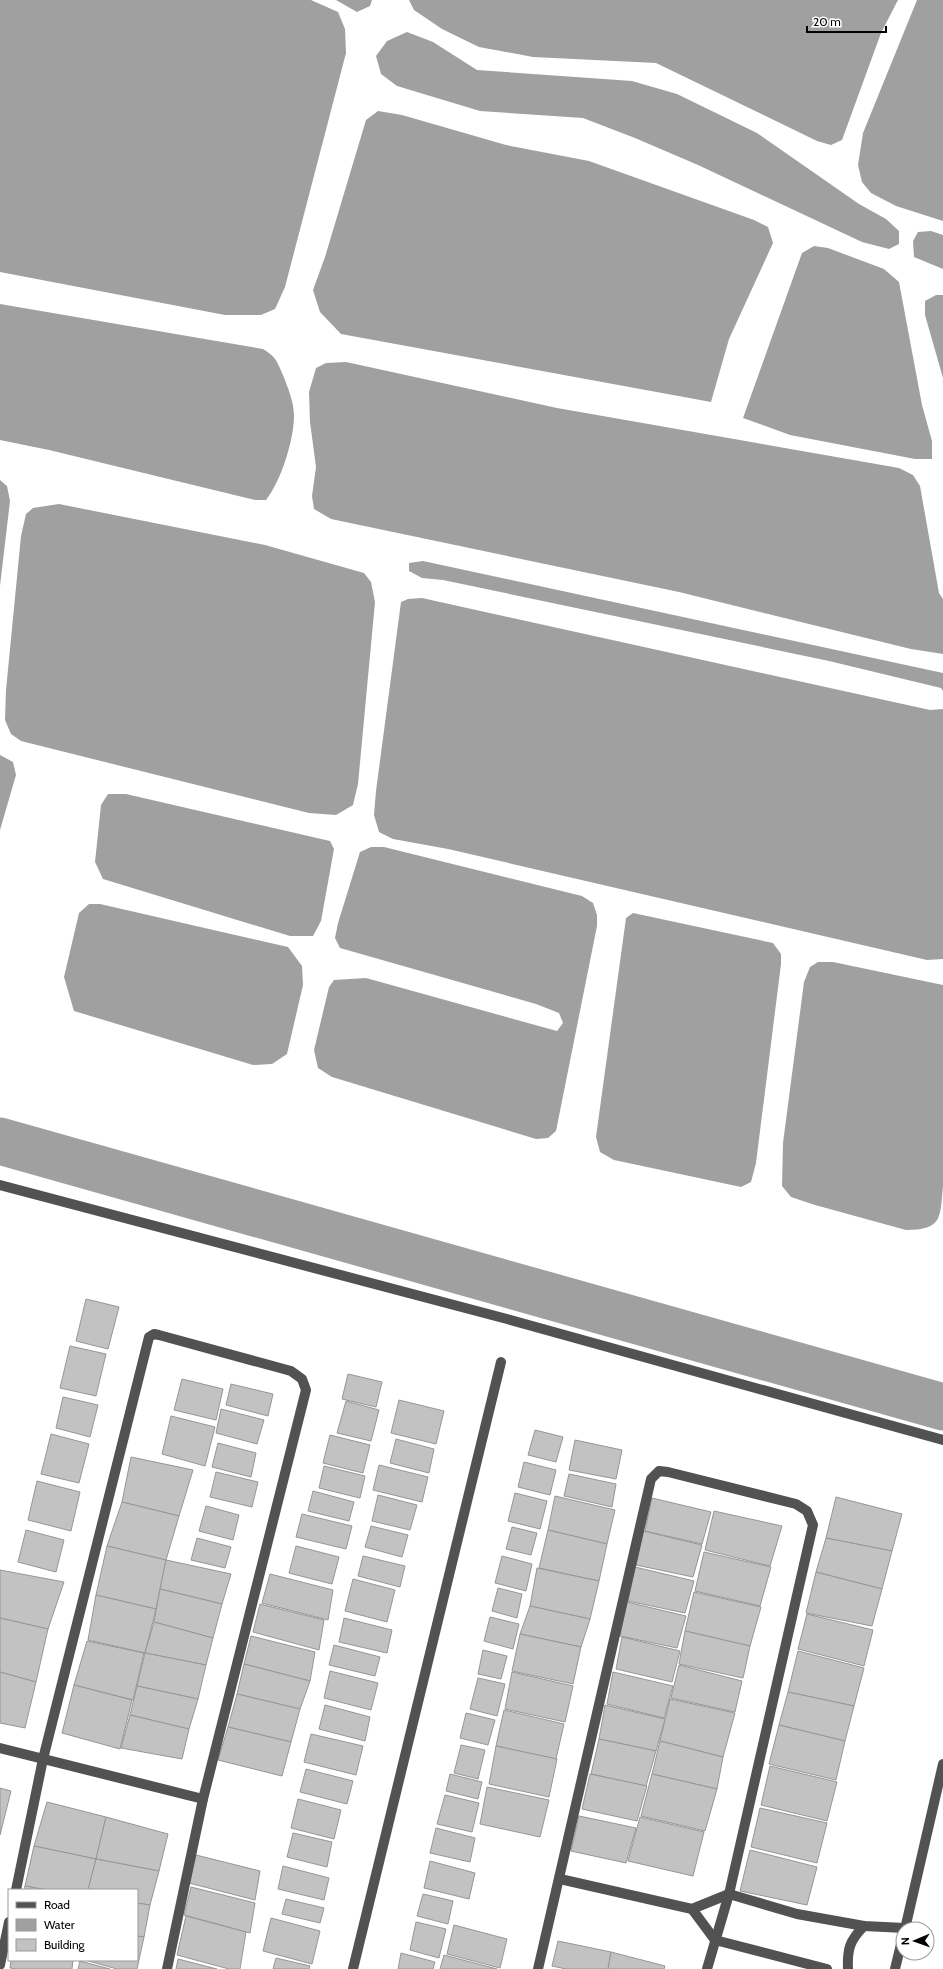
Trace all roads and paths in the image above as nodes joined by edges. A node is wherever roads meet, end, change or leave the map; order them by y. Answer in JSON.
{"nodes":[{"id":1,"x":0,"y":1185,"type":"edge"},
{"id":2,"x":501,"y":1362,"type":"dead end"},
{"id":3,"x":943,"y":1440,"type":"edge"},
{"id":4,"x":0,"y":1748,"type":"edge"},
{"id":5,"x":43,"y":1759,"type":"junction"},
{"id":6,"x":943,"y":1764,"type":"edge"},
{"id":7,"x":203,"y":1799,"type":"junction"},
{"id":8,"x":560,"y":1879,"type":"junction"},
{"id":9,"x":16,"y":1889,"type":"edge"},
{"id":10,"x":729,"y":1894,"type":"junction"},
{"id":11,"x":692,"y":1909,"type":"junction"},
{"id":12,"x":907,"y":1921,"type":"edge"},
{"id":13,"x":864,"y":1926,"type":"junction"},
{"id":14,"x":8,"y":1927,"type":"edge"},
{"id":15,"x":895,"y":1928,"type":"edge"},
{"id":16,"x":716,"y":1940,"type":"junction"},
{"id":17,"x":0,"y":1965,"type":"edge"},
{"id":18,"x":167,"y":1969,"type":"edge"},
{"id":19,"x":353,"y":1969,"type":"edge"},
{"id":20,"x":538,"y":1969,"type":"edge"},
{"id":21,"x":707,"y":1969,"type":"edge"},
{"id":22,"x":827,"y":1969,"type":"edge"},
{"id":23,"x":848,"y":1969,"type":"edge"}],
"edges":[{"from":1,"to":3,"type":"street"},
{"from":2,"to":19,"type":"street"},
{"from":4,"to":5,"type":"street"},
{"from":5,"to":7,"type":"street"},
{"from":5,"to":7,"type":"street"},
{"from":5,"to":9,"type":"street"},
{"from":6,"to":12,"type":"street"},
{"from":7,"to":18,"type":"street"},
{"from":8,"to":10,"type":"street"},
{"from":8,"to":11,"type":"street"},
{"from":8,"to":20,"type":"street"},
{"from":10,"to":11,"type":"street"},
{"from":10,"to":13,"type":"street"},
{"from":10,"to":16,"type":"street"},
{"from":11,"to":16,"type":"street"},
{"from":13,"to":15,"type":"street"},
{"from":13,"to":23,"type":"street"},
{"from":14,"to":17,"type":"street"},
{"from":16,"to":21,"type":"street"},
{"from":16,"to":22,"type":"street"}]}
